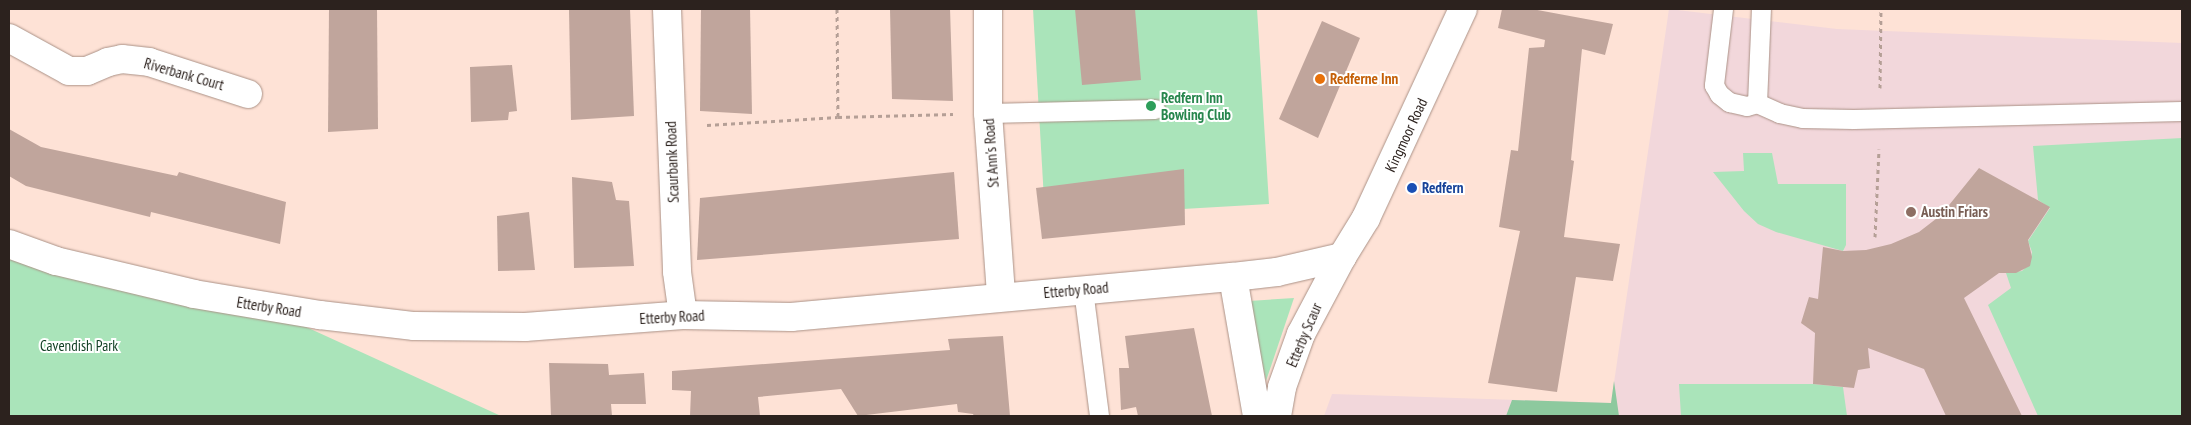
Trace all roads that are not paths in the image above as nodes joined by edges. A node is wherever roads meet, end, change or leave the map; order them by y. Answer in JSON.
{"nodes":[{"id":1,"x":667,"y":9,"type":"edge"},
{"id":2,"x":988,"y":9,"type":"edge"},
{"id":3,"x":1463,"y":9,"type":"edge"},
{"id":4,"x":1723,"y":9,"type":"edge"},
{"id":5,"x":1761,"y":9,"type":"edge"},
{"id":6,"x":9,"y":38,"type":"edge"},
{"id":7,"x":248,"y":94,"type":"dead end"},
{"id":8,"x":1757,"y":103,"type":"junction"},
{"id":9,"x":1155,"y":109,"type":"dead end"},
{"id":10,"x":2182,"y":111,"type":"edge"},
{"id":11,"x":988,"y":113,"type":"junction"},
{"id":12,"x":9,"y":244,"type":"edge"},
{"id":13,"x":1342,"y":257,"type":"junction"},
{"id":14,"x":1233,"y":277,"type":"junction"},
{"id":15,"x":1083,"y":289,"type":"junction"},
{"id":16,"x":1002,"y":296,"type":"junction"},
{"id":17,"x":682,"y":315,"type":"junction"},
{"id":18,"x":1099,"y":416,"type":"edge"},
{"id":19,"x":1256,"y":416,"type":"edge"},
{"id":20,"x":1277,"y":416,"type":"edge"}],
"edges":[{"from":1,"to":17,"type":"street","name":"Scaurbank Road"},
{"from":2,"to":11,"type":"street","name":"St Ann's Road"},
{"from":3,"to":13,"type":"street","name":"Kingmoor Road"},
{"from":4,"to":8,"type":"lane"},
{"from":5,"to":8,"type":"lane"},
{"from":6,"to":7,"type":"street","name":"Riverbank Court"},
{"from":8,"to":10,"type":"lane"},
{"from":9,"to":11,"type":"lane"},
{"from":11,"to":16,"type":"street","name":"St Ann's Road"},
{"from":12,"to":17,"type":"street","name":"Etterby Road"},
{"from":13,"to":14,"type":"street","name":"Etterby Road"},
{"from":13,"to":20,"type":"street","name":"Etterby Scaur"},
{"from":14,"to":15,"type":"street","name":"Etterby Road"},
{"from":14,"to":19,"type":"street"},
{"from":15,"to":16,"type":"street","name":"Etterby Road"},
{"from":15,"to":18,"type":"lane"},
{"from":16,"to":17,"type":"street","name":"Etterby Road"}]}
